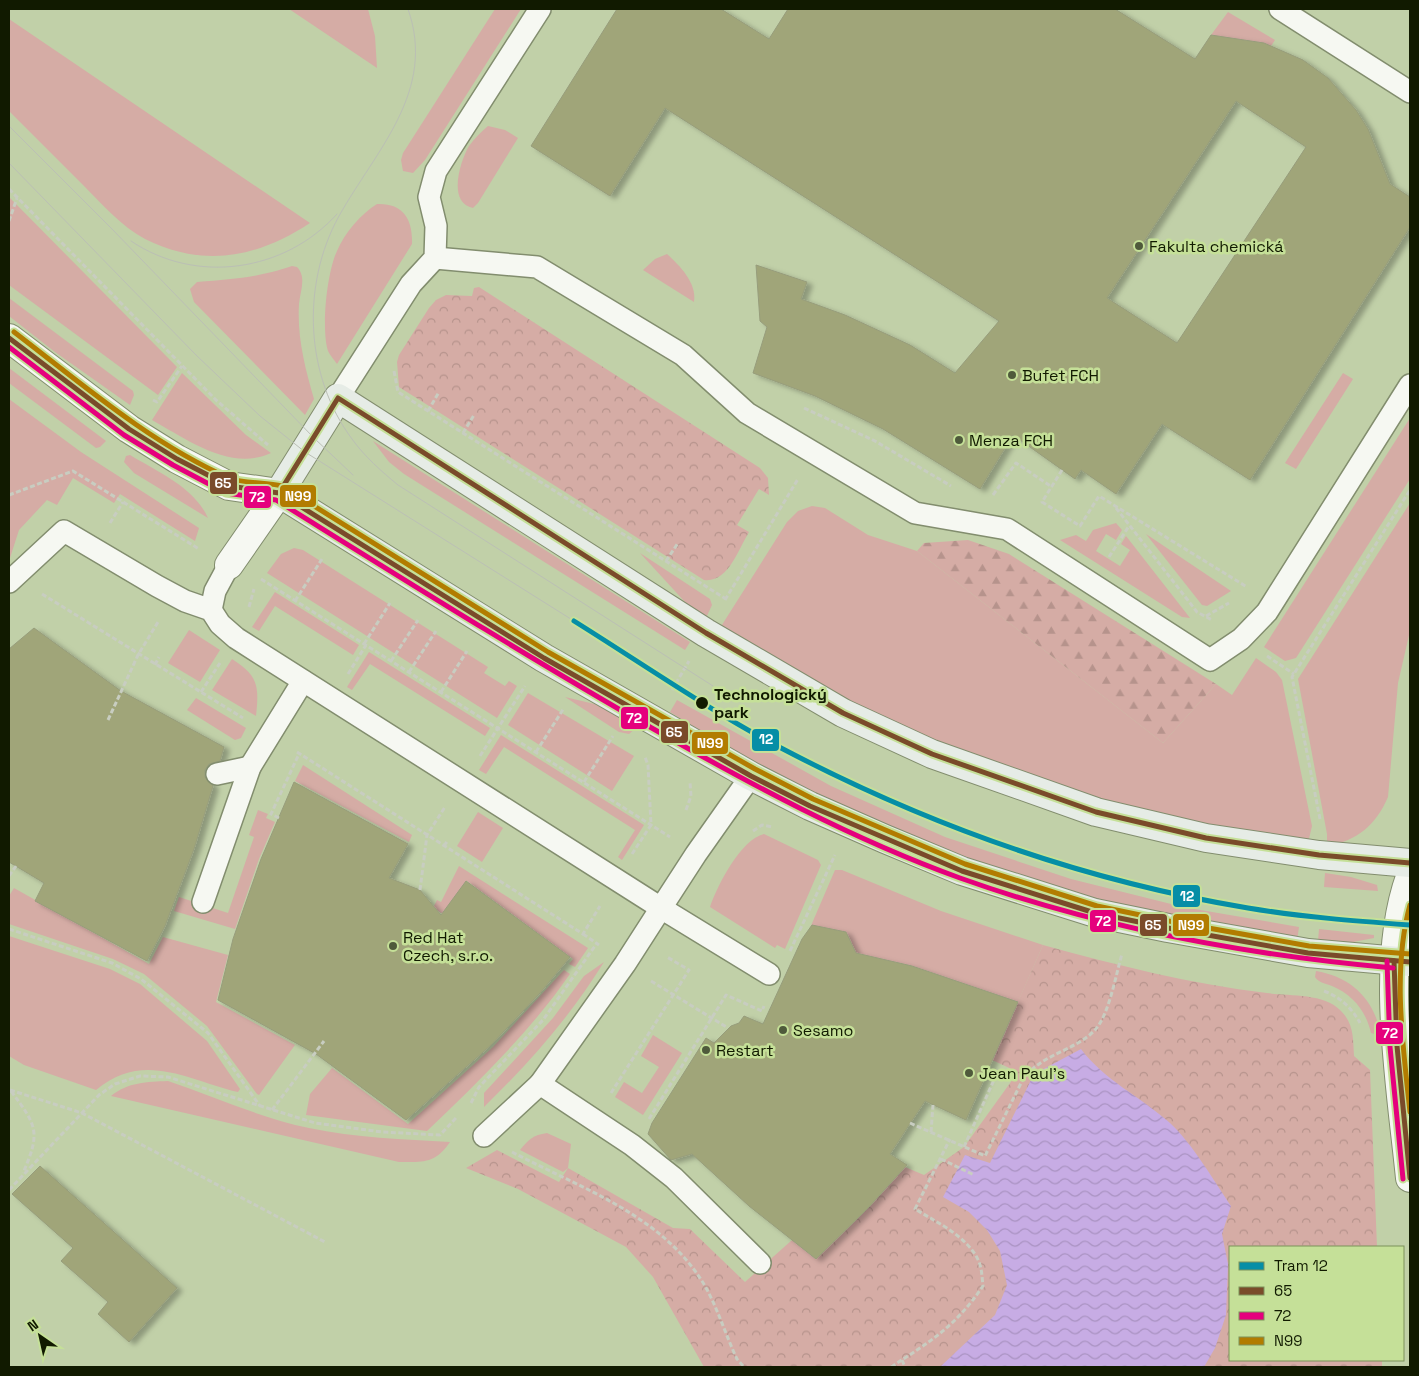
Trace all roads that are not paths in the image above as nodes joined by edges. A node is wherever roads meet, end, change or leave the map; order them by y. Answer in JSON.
{"nodes":[{"id":1,"x":540,"y":9,"type":"edge"},
{"id":2,"x":1280,"y":9,"type":"edge"},
{"id":3,"x":1410,"y":92,"type":"edge"},
{"id":4,"x":435,"y":258,"type":"junction"},
{"id":5,"x":9,"y":338,"type":"edge"},
{"id":6,"x":1410,"y":385,"type":"edge"},
{"id":7,"x":338,"y":398,"type":"junction"},
{"id":8,"x":279,"y":493,"type":"junction"},
{"id":9,"x":228,"y":565,"type":"joint"},
{"id":10,"x":9,"y":582,"type":"edge"},
{"id":11,"x":211,"y":610,"type":"junction"},
{"id":12,"x":303,"y":681,"type":"junction"},
{"id":13,"x":250,"y":767,"type":"junction"},
{"id":14,"x":217,"y":774,"type":"dead end"},
{"id":15,"x":751,"y":776,"type":"junction"},
{"id":16,"x":1410,"y":863,"type":"edge"},
{"id":17,"x":1410,"y":877,"type":"edge"},
{"id":18,"x":203,"y":902,"type":"dead end"},
{"id":19,"x":661,"y":908,"type":"junction"},
{"id":20,"x":1402,"y":962,"type":"edge"},
{"id":21,"x":769,"y":974,"type":"dead end"},
{"id":22,"x":540,"y":1084,"type":"junction"},
{"id":23,"x":484,"y":1136,"type":"road end"},
{"id":24,"x":1410,"y":1178,"type":"edge"},
{"id":25,"x":760,"y":1262,"type":"dead end"}],
"edges":[{"from":1,"to":4,"type":"lane"},
{"from":2,"to":3,"type":"lane"},
{"from":4,"to":6,"type":"lane"},
{"from":4,"to":7,"type":"lane"},
{"from":5,"to":8,"type":"street"},
{"from":7,"to":8,"type":"street"},
{"from":7,"to":16,"type":"street"},
{"from":8,"to":9,"type":"street"},
{"from":8,"to":15,"type":"street"},
{"from":9,"to":11,"type":"lane"},
{"from":10,"to":11,"type":"lane"},
{"from":11,"to":12,"type":"lane"},
{"from":12,"to":13,"type":"lane"},
{"from":12,"to":19,"type":"lane"},
{"from":13,"to":14,"type":"lane"},
{"from":13,"to":18,"type":"lane"},
{"from":15,"to":19,"type":"lane"},
{"from":15,"to":20,"type":"street"},
{"from":17,"to":20,"type":"street"},
{"from":19,"to":21,"type":"lane"},
{"from":19,"to":22,"type":"lane"},
{"from":20,"to":24,"type":"street"},
{"from":22,"to":23,"type":"lane"},
{"from":22,"to":25,"type":"lane"}]}
